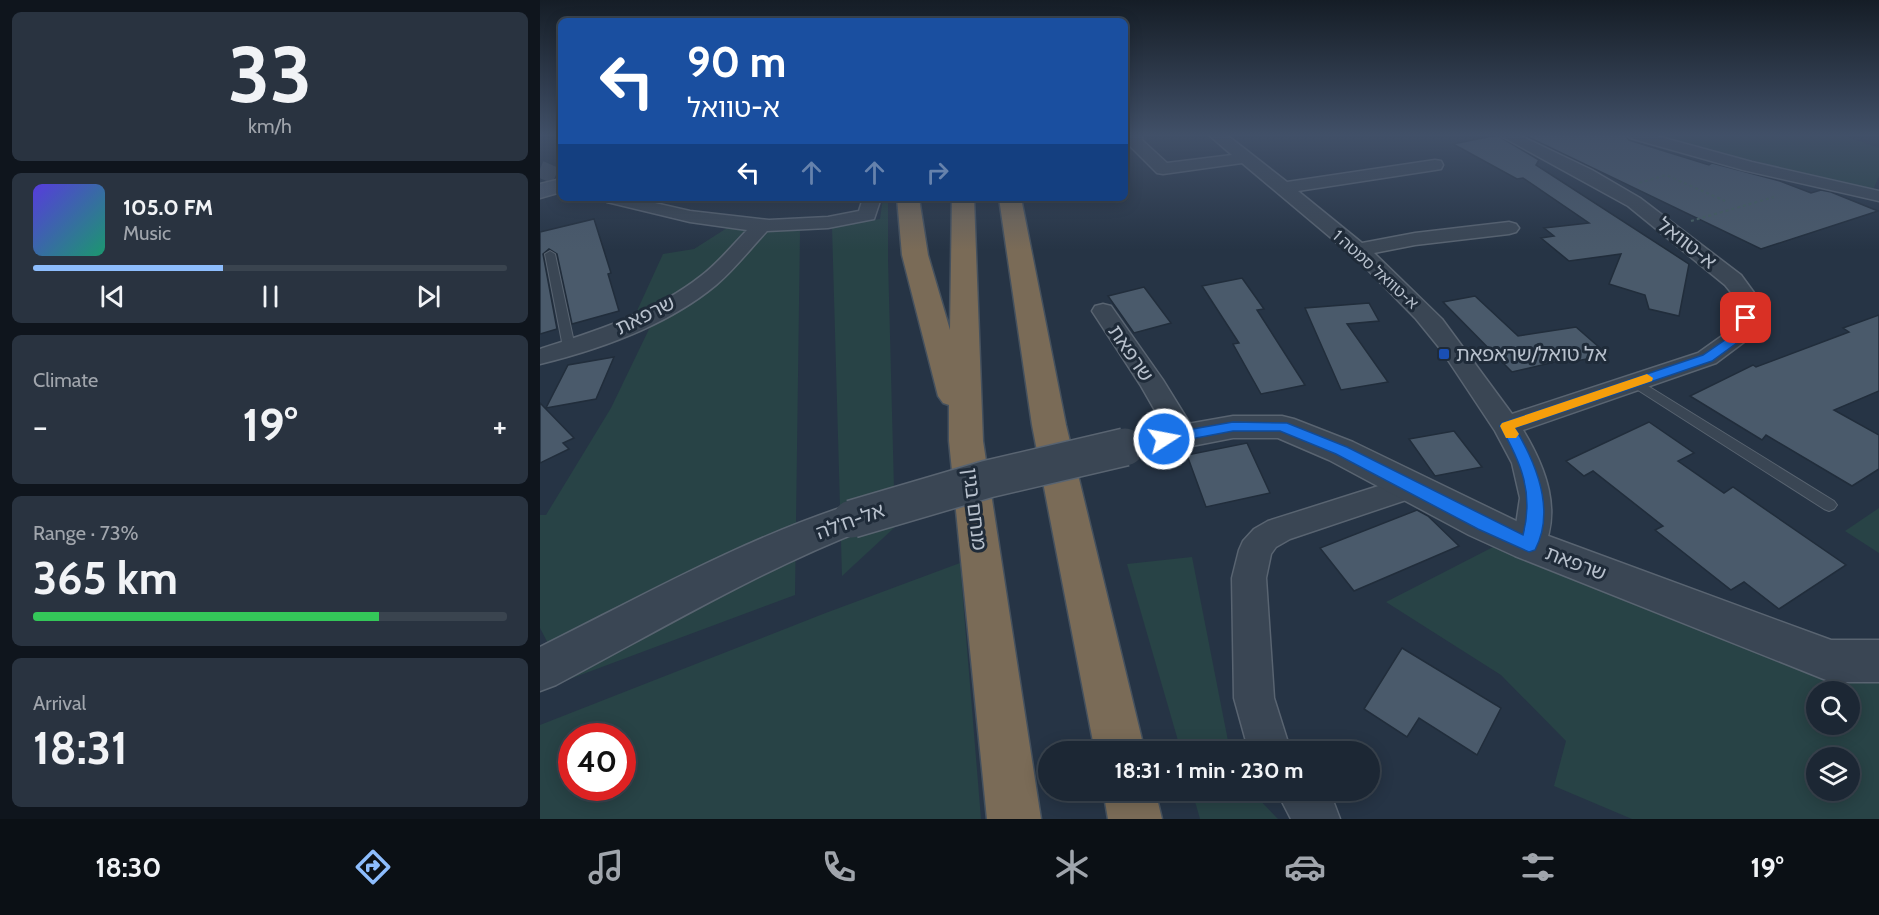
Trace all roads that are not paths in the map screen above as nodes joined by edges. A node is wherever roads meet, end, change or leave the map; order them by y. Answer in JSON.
{"nodes":[{"id":1,"x":1265,"y":173,"type":"edge"},
{"id":2,"x":1381,"y":173,"type":"edge"},
{"id":3,"x":1584,"y":173,"type":"edge"},
{"id":4,"x":1780,"y":173,"type":"edge"},
{"id":5,"x":558,"y":186,"type":"edge"},
{"id":6,"x":1284,"y":188,"type":"junction"},
{"id":7,"x":540,"y":191,"type":"edge"},
{"id":8,"x":1879,"y":196,"type":"edge"},
{"id":9,"x":625,"y":201,"type":"edge"},
{"id":10,"x":871,"y":201,"type":"edge"},
{"id":11,"x":908,"y":201,"type":"edge"},
{"id":12,"x":963,"y":201,"type":"edge"},
{"id":13,"x":1011,"y":201,"type":"edge"},
{"id":14,"x":1033,"y":201,"type":"edge"},
{"id":15,"x":762,"y":225,"type":"junction"},
{"id":16,"x":1509,"y":228,"type":"dead end"},
{"id":17,"x":1357,"y":250,"type":"junction"},
{"id":18,"x":549,"y":254,"type":"dead end"},
{"id":19,"x":1103,"y":311,"type":"dead end"},
{"id":20,"x":570,"y":347,"type":"junction"},
{"id":21,"x":540,"y":357,"type":"edge"},
{"id":22,"x":1635,"y":382,"type":"junction"},
{"id":23,"x":1049,"y":425,"type":"junction"},
{"id":24,"x":1507,"y":426,"type":"junction"},
{"id":25,"x":1183,"y":435,"type":"junction"},
{"id":26,"x":966,"y":441,"type":"junction"},
{"id":27,"x":1410,"y":487,"type":"junction"},
{"id":28,"x":1829,"y":505,"type":"dead end"},
{"id":29,"x":1529,"y":545,"type":"junction"},
{"id":30,"x":1879,"y":661,"type":"edge"},
{"id":31,"x":540,"y":670,"type":"edge"},
{"id":32,"x":1118,"y":741,"type":"edge"},
{"id":33,"x":1267,"y":741,"type":"edge"},
{"id":34,"x":1131,"y":801,"type":"edge"},
{"id":35,"x":1305,"y":801,"type":"edge"},
{"id":36,"x":1014,"y":819,"type":"edge"},
{"id":37,"x":1135,"y":819,"type":"edge"},
{"id":38,"x":1318,"y":819,"type":"edge"}],
"edges":[{"from":1,"to":6,"type":"street","name":"א-טוואל סמטה 1"},
{"from":2,"to":6,"type":"street"},
{"from":3,"to":22,"type":"street","name":"א-טוואל"},
{"from":4,"to":8,"type":"street"},
{"from":5,"to":7,"type":"main road"},
{"from":6,"to":17,"type":"street","name":"א-טוואל סמטה 1"},
{"from":9,"to":15,"type":"street"},
{"from":10,"to":15,"type":"street"},
{"from":11,"to":26,"type":"highway"},
{"from":12,"to":26,"type":"highway","name":"מנחם בגין"},
{"from":13,"to":23,"type":"highway"},
{"from":14,"to":23,"type":"highway"},
{"from":15,"to":20,"type":"street","name":"שרפאת"},
{"from":16,"to":17,"type":"street"},
{"from":17,"to":24,"type":"street","name":"א-טוואל סמטה 1"},
{"from":18,"to":20,"type":"lane"},
{"from":19,"to":25,"type":"street","name":"שרפאת"},
{"from":20,"to":21,"type":"street","name":"שרפאת"},
{"from":22,"to":24,"type":"street","name":"א-טוואל"},
{"from":22,"to":28,"type":"lane"},
{"from":23,"to":32,"type":"highway"},
{"from":24,"to":29,"type":"street"},
{"from":25,"to":27,"type":"street","name":"שרפאת"},
{"from":25,"to":31,"type":"street","name":"אל-ח'לה","bridge":true},
{"from":26,"to":36,"type":"highway","name":"מנחם בגין"},
{"from":27,"to":29,"type":"street","name":"שרפאת"},
{"from":27,"to":33,"type":"street"},
{"from":29,"to":30,"type":"street","name":"שרפאת"},
{"from":34,"to":37,"type":"highway"},
{"from":35,"to":38,"type":"street"}]}
